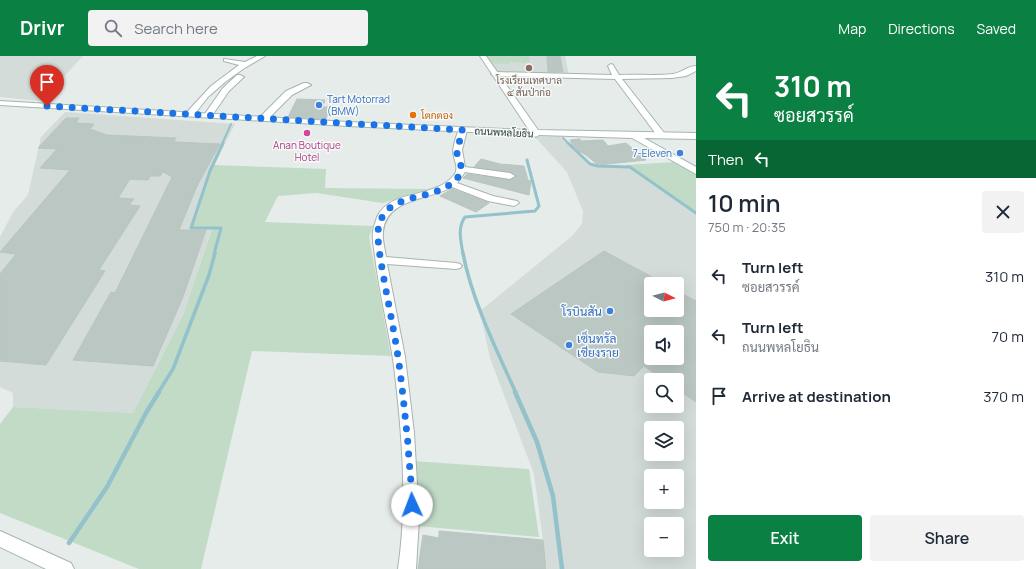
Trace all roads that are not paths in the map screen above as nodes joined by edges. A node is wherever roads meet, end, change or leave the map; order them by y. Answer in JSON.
{"nodes":[{"id":1,"x":262,"y":56,"type":"edge"},
{"id":2,"x":483,"y":56,"type":"edge"},
{"id":3,"x":226,"y":60,"type":"dead end"},
{"id":4,"x":242,"y":65,"type":"junction"},
{"id":5,"x":611,"y":66,"type":"dead end"},
{"id":6,"x":696,"y":69,"type":"edge"},
{"id":7,"x":495,"y":74,"type":"junction"},
{"id":8,"x":240,"y":77,"type":"dead end"},
{"id":9,"x":617,"y":77,"type":"junction"},
{"id":10,"x":308,"y":85,"type":"dead end"},
{"id":11,"x":0,"y":103,"type":"edge"},
{"id":12,"x":190,"y":114,"type":"junction"},
{"id":13,"x":208,"y":116,"type":"junction"},
{"id":14,"x":263,"y":119,"type":"junction"},
{"id":15,"x":463,"y":130,"type":"junction"},
{"id":16,"x":536,"y":134,"type":"junction"},
{"id":17,"x":634,"y":136,"type":"junction"},
{"id":18,"x":662,"y":136,"type":"junction"},
{"id":19,"x":696,"y":136,"type":"edge"},
{"id":20,"x":462,"y":169,"type":"junction"},
{"id":21,"x":696,"y":171,"type":"edge"},
{"id":22,"x":510,"y":176,"type":"dead end"},
{"id":23,"x":451,"y":184,"type":"junction"},
{"id":24,"x":514,"y":203,"type":"dead end"},
{"id":25,"x":381,"y":260,"type":"junction"},
{"id":26,"x":456,"y":266,"type":"dead end"},
{"id":27,"x":0,"y":539,"type":"edge"},
{"id":28,"x":65,"y":569,"type":"edge"},
{"id":29,"x":407,"y":569,"type":"edge"}],
"edges":[{"from":1,"to":4,"type":"street"},
{"from":2,"to":7,"type":"street"},
{"from":3,"to":4,"type":"street"},
{"from":4,"to":12,"type":"street"},
{"from":5,"to":9,"type":"street"},
{"from":6,"to":9,"type":"street"},
{"from":7,"to":9,"type":"street"},
{"from":7,"to":16,"type":"street"},
{"from":8,"to":13,"type":"street"},
{"from":9,"to":18,"type":"street"},
{"from":10,"to":14,"type":"street"},
{"from":11,"to":12,"type":"street","name":"ถนนพหลโยธิน"},
{"from":12,"to":13,"type":"street","name":"ถนนพหลโยธิน"},
{"from":13,"to":14,"type":"street","name":"ถนนพหลโยธิน"},
{"from":14,"to":15,"type":"street","name":"ถนนพหลโยธิน"},
{"from":15,"to":16,"type":"street","name":"ถนนพหลโยธิน"},
{"from":15,"to":20,"type":"street"},
{"from":16,"to":17,"type":"street","name":"ถนนพหลโยธิน"},
{"from":17,"to":18,"type":"street","name":"ถนนพหลโยธิน"},
{"from":17,"to":21,"type":"street"},
{"from":18,"to":19,"type":"street","name":"ถนนพหลโยธิน"},
{"from":20,"to":22,"type":"street"},
{"from":20,"to":23,"type":"street"},
{"from":23,"to":24,"type":"street"},
{"from":23,"to":25,"type":"street"},
{"from":25,"to":26,"type":"street"},
{"from":25,"to":29,"type":"street"},
{"from":27,"to":28,"type":"street"}]}
